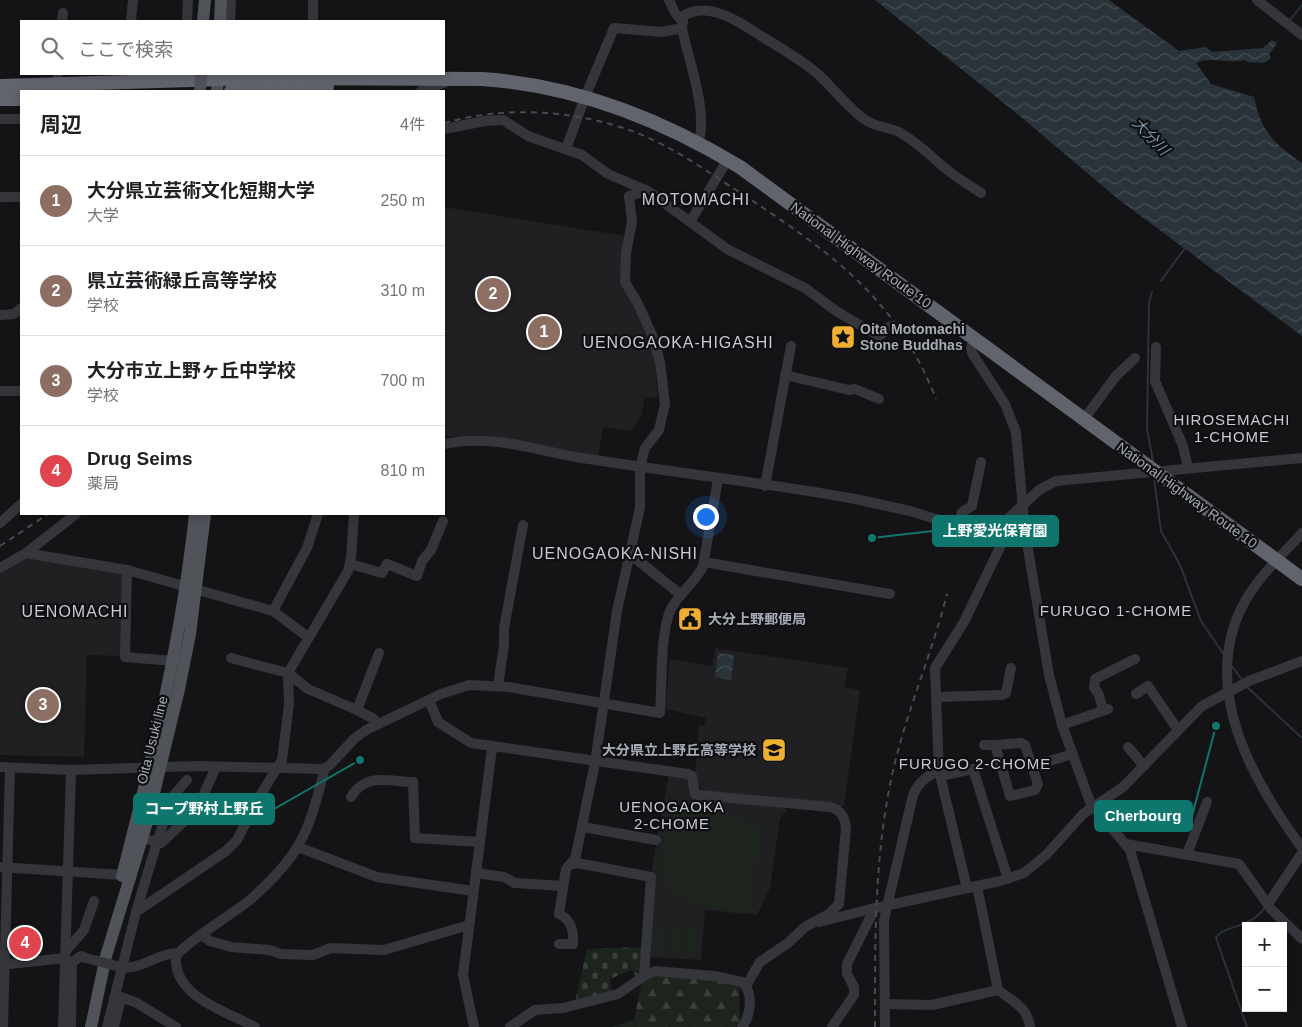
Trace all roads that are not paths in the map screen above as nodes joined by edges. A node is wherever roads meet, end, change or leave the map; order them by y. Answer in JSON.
{"nodes":[{"id":1,"x":134,"y":0,"type":"edge"},
{"id":2,"x":213,"y":0,"type":"edge"},
{"id":3,"x":221,"y":0,"type":"edge"},
{"id":4,"x":231,"y":0,"type":"edge"},
{"id":5,"x":314,"y":0,"type":"edge"},
{"id":6,"x":669,"y":0,"type":"edge"},
{"id":7,"x":1257,"y":0,"type":"edge"},
{"id":8,"x":195,"y":1,"type":"edge"},
{"id":9,"x":131,"y":20,"type":"edge"},
{"id":10,"x":187,"y":20,"type":"edge"},
{"id":11,"x":195,"y":20,"type":"edge"},
{"id":12,"x":203,"y":20,"type":"edge"},
{"id":13,"x":212,"y":20,"type":"edge"},
{"id":14,"x":220,"y":20,"type":"edge"},
{"id":15,"x":230,"y":20,"type":"edge"},
{"id":16,"x":313,"y":20,"type":"edge"},
{"id":17,"x":683,"y":25,"type":"junction"},
{"id":18,"x":1302,"y":34,"type":"edge"},
{"id":19,"x":312,"y":76,"type":"edge"},
{"id":20,"x":129,"y":79,"type":"edge"},
{"id":21,"x":215,"y":80,"type":"edge"},
{"id":22,"x":450,"y":80,"type":"junction"},
{"id":23,"x":196,"y":82,"type":"edge"},
{"id":24,"x":58,"y":83,"type":"edge"},
{"id":25,"x":0,"y":86,"type":"edge"},
{"id":26,"x":251,"y":90,"type":"edge"},
{"id":27,"x":424,"y":90,"type":"edge"},
{"id":28,"x":585,"y":97,"type":"junction"},
{"id":29,"x":0,"y":99,"type":"edge"},
{"id":30,"x":20,"y":99,"type":"edge"},
{"id":31,"x":0,"y":119,"type":"edge"},
{"id":32,"x":20,"y":119,"type":"edge"},
{"id":33,"x":445,"y":130,"type":"edge"},
{"id":34,"x":698,"y":144,"type":"junction"},
{"id":35,"x":566,"y":149,"type":"junction"},
{"id":36,"x":728,"y":159,"type":"junction"},
{"id":37,"x":981,"y":193,"type":"dead end"},
{"id":38,"x":656,"y":196,"type":"junction"},
{"id":39,"x":20,"y":197,"type":"edge"},
{"id":40,"x":0,"y":198,"type":"edge"},
{"id":41,"x":690,"y":222,"type":"junction"},
{"id":42,"x":20,"y":309,"type":"edge"},
{"id":43,"x":0,"y":315,"type":"edge"},
{"id":44,"x":890,"y":326,"type":"dead end"},
{"id":45,"x":975,"y":339,"type":"junction"},
{"id":46,"x":791,"y":346,"type":"dead end"},
{"id":47,"x":1156,"y":347,"type":"dead end"},
{"id":48,"x":1135,"y":358,"type":"dead end"},
{"id":49,"x":785,"y":375,"type":"junction"},
{"id":50,"x":0,"y":391,"type":"edge"},
{"id":51,"x":20,"y":391,"type":"edge"},
{"id":52,"x":879,"y":399,"type":"dead end"},
{"id":53,"x":1084,"y":419,"type":"junction"},
{"id":54,"x":445,"y":444,"type":"edge"},
{"id":55,"x":1302,"y":458,"type":"edge"},
{"id":56,"x":981,"y":462,"type":"dead end"},
{"id":57,"x":640,"y":467,"type":"junction"},
{"id":58,"x":1188,"y":468,"type":"junction"},
{"id":59,"x":1153,"y":471,"type":"junction"},
{"id":60,"x":718,"y":479,"type":"junction"},
{"id":61,"x":764,"y":486,"type":"junction"},
{"id":62,"x":1022,"y":504,"type":"junction"},
{"id":63,"x":20,"y":505,"type":"edge"},
{"id":64,"x":75,"y":515,"type":"edge"},
{"id":65,"x":196,"y":515,"type":"edge"},
{"id":66,"x":205,"y":515,"type":"edge"},
{"id":67,"x":318,"y":515,"type":"edge"},
{"id":68,"x":354,"y":515,"type":"edge"},
{"id":69,"x":442,"y":521,"type":"dead end"},
{"id":70,"x":0,"y":523,"type":"edge"},
{"id":71,"x":523,"y":524,"type":"dead end"},
{"id":72,"x":958,"y":526,"type":"junction"},
{"id":73,"x":1302,"y":533,"type":"edge"},
{"id":74,"x":26,"y":553,"type":"junction"},
{"id":75,"x":630,"y":554,"type":"junction"},
{"id":76,"x":1276,"y":561,"type":"junction"},
{"id":77,"x":704,"y":562,"type":"junction"},
{"id":78,"x":350,"y":564,"type":"junction"},
{"id":79,"x":0,"y":568,"type":"edge"},
{"id":80,"x":127,"y":570,"type":"junction"},
{"id":81,"x":1302,"y":579,"type":"edge"},
{"id":82,"x":192,"y":588,"type":"junction"},
{"id":83,"x":890,"y":594,"type":"dead end"},
{"id":84,"x":681,"y":595,"type":"junction"},
{"id":85,"x":272,"y":611,"type":"junction"},
{"id":86,"x":308,"y":637,"type":"junction"},
{"id":87,"x":378,"y":653,"type":"dead end"},
{"id":88,"x":231,"y":658,"type":"dead end"},
{"id":89,"x":1135,"y":659,"type":"dead end"},
{"id":90,"x":174,"y":661,"type":"junction"},
{"id":91,"x":1302,"y":661,"type":"edge"},
{"id":92,"x":1011,"y":668,"type":"dead end"},
{"id":93,"x":288,"y":673,"type":"junction"},
{"id":94,"x":498,"y":686,"type":"junction"},
{"id":95,"x":1228,"y":693,"type":"junction"},
{"id":96,"x":1136,"y":694,"type":"dead end"},
{"id":97,"x":936,"y":698,"type":"junction"},
{"id":98,"x":429,"y":700,"type":"junction"},
{"id":99,"x":603,"y":702,"type":"junction"},
{"id":100,"x":357,"y":710,"type":"junction"},
{"id":101,"x":378,"y":724,"type":"junction"},
{"id":102,"x":1062,"y":725,"type":"junction"},
{"id":103,"x":1178,"y":730,"type":"junction"},
{"id":104,"x":984,"y":744,"type":"dead end"},
{"id":105,"x":995,"y":745,"type":"junction"},
{"id":106,"x":1128,"y":747,"type":"dead end"},
{"id":107,"x":492,"y":748,"type":"junction"},
{"id":108,"x":1073,"y":754,"type":"junction"},
{"id":109,"x":595,"y":763,"type":"junction"},
{"id":110,"x":1032,"y":766,"type":"junction"},
{"id":111,"x":1144,"y":766,"type":"junction"},
{"id":112,"x":216,"y":767,"type":"junction"},
{"id":113,"x":5,"y":768,"type":"edge"},
{"id":114,"x":325,"y":768,"type":"junction"},
{"id":115,"x":155,"y":769,"type":"junction"},
{"id":116,"x":277,"y":769,"type":"junction"},
{"id":117,"x":71,"y":770,"type":"junction"},
{"id":118,"x":940,"y":774,"type":"junction"},
{"id":119,"x":187,"y":780,"type":"dead end"},
{"id":120,"x":350,"y":797,"type":"dead end"},
{"id":121,"x":1207,"y":802,"type":"dead end"},
{"id":122,"x":1093,"y":807,"type":"junction"},
{"id":123,"x":583,"y":827,"type":"junction"},
{"id":124,"x":142,"y":838,"type":"junction"},
{"id":125,"x":656,"y":840,"type":"dead end"},
{"id":126,"x":157,"y":842,"type":"junction"},
{"id":127,"x":480,"y":842,"type":"junction"},
{"id":128,"x":1126,"y":844,"type":"junction"},
{"id":129,"x":298,"y":847,"type":"junction"},
{"id":130,"x":1302,"y":848,"type":"edge"},
{"id":131,"x":1302,"y":853,"type":"edge"},
{"id":132,"x":1187,"y":854,"type":"junction"},
{"id":133,"x":574,"y":864,"type":"junction"},
{"id":134,"x":4,"y":867,"type":"edge"},
{"id":135,"x":69,"y":871,"type":"junction"},
{"id":136,"x":476,"y":873,"type":"junction"},
{"id":137,"x":122,"y":875,"type":"junction"},
{"id":138,"x":1008,"y":879,"type":"junction"},
{"id":139,"x":563,"y":886,"type":"junction"},
{"id":140,"x":972,"y":887,"type":"junction"},
{"id":141,"x":473,"y":891,"type":"junction"},
{"id":142,"x":94,"y":901,"type":"dead end"},
{"id":143,"x":1268,"y":904,"type":"junction"},
{"id":144,"x":886,"y":906,"type":"junction"},
{"id":145,"x":871,"y":909,"type":"junction"},
{"id":146,"x":136,"y":912,"type":"junction"},
{"id":147,"x":816,"y":922,"type":"junction"},
{"id":148,"x":468,"y":925,"type":"junction"},
{"id":149,"x":202,"y":935,"type":"junction"},
{"id":150,"x":1302,"y":939,"type":"edge"},
{"id":151,"x":559,"y":944,"type":"dead end"},
{"id":152,"x":178,"y":953,"type":"junction"},
{"id":153,"x":65,"y":955,"type":"junction"},
{"id":154,"x":3,"y":964,"type":"edge"},
{"id":155,"x":122,"y":967,"type":"junction"},
{"id":156,"x":644,"y":976,"type":"junction"},
{"id":157,"x":746,"y":986,"type":"junction"},
{"id":158,"x":998,"y":990,"type":"junction"},
{"id":159,"x":121,"y":998,"type":"junction"},
{"id":160,"x":885,"y":1004,"type":"junction"},
{"id":161,"x":3,"y":1027,"type":"edge"},
{"id":162,"x":63,"y":1027,"type":"edge"},
{"id":163,"x":71,"y":1027,"type":"edge"},
{"id":164,"x":84,"y":1027,"type":"edge"},
{"id":165,"x":91,"y":1027,"type":"edge"},
{"id":166,"x":107,"y":1027,"type":"edge"},
{"id":167,"x":114,"y":1027,"type":"edge"},
{"id":168,"x":176,"y":1027,"type":"edge"},
{"id":169,"x":255,"y":1027,"type":"edge"},
{"id":170,"x":474,"y":1027,"type":"edge"},
{"id":171,"x":510,"y":1027,"type":"edge"},
{"id":172,"x":742,"y":1027,"type":"edge"},
{"id":173,"x":832,"y":1027,"type":"edge"},
{"id":174,"x":885,"y":1027,"type":"edge"},
{"id":175,"x":1027,"y":1027,"type":"edge"},
{"id":176,"x":1182,"y":1027,"type":"edge"}],
"edges":[{"from":1,"to":9,"type":"street"},
{"from":2,"to":13,"type":"main road"},
{"from":3,"to":14,"type":"main road"},
{"from":4,"to":15,"type":"street"},
{"from":5,"to":16,"type":"street"},
{"from":6,"to":17,"type":"street"},
{"from":7,"to":18,"type":"street"},
{"from":8,"to":10,"type":"street"},
{"from":8,"to":11,"type":"main road"},
{"from":8,"to":12,"type":"main road"},
{"from":17,"to":28,"type":"street"},
{"from":17,"to":34,"type":"street"},
{"from":17,"to":37,"type":"street"},
{"from":19,"to":21,"type":"highway","name":"National Highway Route 10"},
{"from":19,"to":22,"type":"highway","name":"National Highway Route 10"},
{"from":20,"to":23,"type":"highway","name":"National Highway Route 10"},
{"from":20,"to":24,"type":"highway","name":"National Highway Route 10"},
{"from":21,"to":23,"type":"highway","name":"National Highway Route 10"},
{"from":22,"to":26,"type":"highway","name":"National Highway Route 10"},
{"from":22,"to":27,"type":"street"},
{"from":22,"to":28,"type":"highway","name":"National Highway Route 10"},
{"from":24,"to":25,"type":"highway","name":"National Highway Route 10"},
{"from":28,"to":34,"type":"highway","name":"National Highway Route 10"},
{"from":28,"to":35,"type":"street"},
{"from":29,"to":30,"type":"highway"},
{"from":31,"to":32,"type":"street"},
{"from":33,"to":35,"type":"street"},
{"from":34,"to":36,"type":"highway","name":"National Highway Route 10"},
{"from":35,"to":38,"type":"street"},
{"from":36,"to":41,"type":"street"},
{"from":36,"to":45,"type":"highway","name":"National Highway Route 10"},
{"from":38,"to":41,"type":"street"},
{"from":38,"to":57,"type":"street"},
{"from":39,"to":40,"type":"street"},
{"from":41,"to":44,"type":"street"},
{"from":42,"to":43,"type":"street"},
{"from":45,"to":53,"type":"highway","name":"National Highway Route 10"},
{"from":45,"to":62,"type":"street"},
{"from":46,"to":49,"type":"street"},
{"from":47,"to":58,"type":"street"},
{"from":48,"to":53,"type":"street"},
{"from":49,"to":52,"type":"street"},
{"from":49,"to":61,"type":"street"},
{"from":50,"to":51,"type":"street"},
{"from":53,"to":59,"type":"highway","name":"National Highway Route 10"},
{"from":54,"to":57,"type":"street"},
{"from":55,"to":58,"type":"street"},
{"from":56,"to":72,"type":"street"},
{"from":57,"to":60,"type":"street"},
{"from":57,"to":75,"type":"street"},
{"from":58,"to":59,"type":"street"},
{"from":59,"to":62,"type":"street"},
{"from":59,"to":76,"type":"highway","name":"National Highway Route 10"},
{"from":60,"to":61,"type":"street"},
{"from":60,"to":77,"type":"street"},
{"from":61,"to":72,"type":"street"},
{"from":62,"to":72,"type":"street"},
{"from":62,"to":97,"type":"street"},
{"from":62,"to":102,"type":"street"},
{"from":63,"to":70,"type":"street"},
{"from":64,"to":74,"type":"street"},
{"from":65,"to":82,"type":"main road","name":"Oita Usuki line"},
{"from":66,"to":82,"type":"main road","name":"Oita Usuki line"},
{"from":67,"to":85,"type":"street"},
{"from":68,"to":78,"type":"street"},
{"from":69,"to":78,"type":"street"},
{"from":71,"to":94,"type":"street"},
{"from":73,"to":76,"type":"street"},
{"from":74,"to":79,"type":"street"},
{"from":74,"to":80,"type":"street"},
{"from":75,"to":84,"type":"street"},
{"from":75,"to":99,"type":"street"},
{"from":76,"to":81,"type":"highway","name":"National Highway Route 10"},
{"from":76,"to":95,"type":"street"},
{"from":77,"to":83,"type":"street"},
{"from":77,"to":84,"type":"street"},
{"from":78,"to":86,"type":"street"},
{"from":80,"to":82,"type":"street"},
{"from":80,"to":90,"type":"street"},
{"from":82,"to":85,"type":"street"},
{"from":82,"to":90,"type":"main road","name":"Oita Usuki line"},
{"from":82,"to":115,"type":"main road","name":"Oita Usuki line"},
{"from":84,"to":99,"type":"street"},
{"from":85,"to":86,"type":"street"},
{"from":86,"to":93,"type":"street"},
{"from":87,"to":100,"type":"street"},
{"from":88,"to":93,"type":"street"},
{"from":89,"to":102,"type":"street"},
{"from":90,"to":115,"type":"main road","name":"Oita Usuki line"},
{"from":91,"to":95,"type":"street"},
{"from":92,"to":97,"type":"street"},
{"from":93,"to":100,"type":"street"},
{"from":93,"to":116,"type":"street"},
{"from":94,"to":98,"type":"street"},
{"from":94,"to":99,"type":"street"},
{"from":95,"to":103,"type":"street"},
{"from":95,"to":130,"type":"street"},
{"from":96,"to":103,"type":"street"},
{"from":97,"to":118,"type":"street"},
{"from":98,"to":101,"type":"street"},
{"from":98,"to":107,"type":"street"},
{"from":99,"to":109,"type":"street"},
{"from":100,"to":101,"type":"street"},
{"from":101,"to":114,"type":"street"},
{"from":102,"to":108,"type":"street"},
{"from":103,"to":111,"type":"street"},
{"from":104,"to":105,"type":"street"},
{"from":105,"to":110,"type":"street"},
{"from":105,"to":110,"type":"street"},
{"from":106,"to":111,"type":"street"},
{"from":107,"to":109,"type":"street"},
{"from":107,"to":127,"type":"street"},
{"from":108,"to":110,"type":"street"},
{"from":108,"to":122,"type":"street"},
{"from":109,"to":123,"type":"street"},
{"from":109,"to":147,"type":"street"},
{"from":111,"to":122,"type":"street"},
{"from":112,"to":115,"type":"street"},
{"from":112,"to":116,"type":"street"},
{"from":112,"to":126,"type":"street"},
{"from":113,"to":117,"type":"street"},
{"from":113,"to":134,"type":"street"},
{"from":114,"to":116,"type":"street"},
{"from":114,"to":129,"type":"street"},
{"from":115,"to":117,"type":"street"},
{"from":115,"to":124,"type":"main road","name":"Oita Usuki line"},
{"from":115,"to":137,"type":"main road","name":"Oita Usuki line"},
{"from":116,"to":146,"type":"street"},
{"from":117,"to":135,"type":"street"},
{"from":118,"to":138,"type":"street"},
{"from":118,"to":140,"type":"street"},
{"from":118,"to":144,"type":"street"},
{"from":119,"to":126,"type":"street"},
{"from":120,"to":127,"type":"street"},
{"from":121,"to":132,"type":"street"},
{"from":122,"to":128,"type":"street"},
{"from":122,"to":138,"type":"street"},
{"from":123,"to":125,"type":"street"},
{"from":123,"to":133,"type":"street"},
{"from":124,"to":126,"type":"street"},
{"from":124,"to":165,"type":"main road","name":"Oita Usuki line"},
{"from":126,"to":146,"type":"street"},
{"from":127,"to":136,"type":"street"},
{"from":128,"to":132,"type":"street"},
{"from":128,"to":176,"type":"street"},
{"from":129,"to":141,"type":"street"},
{"from":129,"to":149,"type":"street"},
{"from":131,"to":143,"type":"street"},
{"from":132,"to":143,"type":"street"},
{"from":133,"to":139,"type":"street"},
{"from":133,"to":156,"type":"street"},
{"from":134,"to":135,"type":"street"},
{"from":134,"to":154,"type":"street"},
{"from":135,"to":137,"type":"street"},
{"from":135,"to":153,"type":"street"},
{"from":136,"to":139,"type":"street"},
{"from":136,"to":141,"type":"street"},
{"from":137,"to":164,"type":"main road","name":"Oita Usuki line"},
{"from":138,"to":140,"type":"street"},
{"from":139,"to":151,"type":"street"},
{"from":140,"to":144,"type":"street"},
{"from":140,"to":158,"type":"street"},
{"from":141,"to":148,"type":"street"},
{"from":142,"to":153,"type":"street"},
{"from":143,"to":150,"type":"street"},
{"from":144,"to":145,"type":"street"},
{"from":144,"to":160,"type":"street"},
{"from":145,"to":147,"type":"street"},
{"from":145,"to":173,"type":"street"},
{"from":146,"to":155,"type":"street"},
{"from":147,"to":157,"type":"street"},
{"from":148,"to":149,"type":"street"},
{"from":148,"to":170,"type":"street"},
{"from":149,"to":152,"type":"street"},
{"from":152,"to":155,"type":"street"},
{"from":152,"to":169,"type":"street"},
{"from":153,"to":154,"type":"street"},
{"from":153,"to":162,"type":"street"},
{"from":154,"to":161,"type":"street"},
{"from":155,"to":159,"type":"street"},
{"from":155,"to":163,"type":"street","bridge":true},
{"from":155,"to":166,"type":"street"},
{"from":156,"to":157,"type":"street"},
{"from":156,"to":171,"type":"street"},
{"from":157,"to":172,"type":"street"},
{"from":158,"to":160,"type":"street"},
{"from":158,"to":175,"type":"street"},
{"from":159,"to":167,"type":"street"},
{"from":159,"to":168,"type":"street"},
{"from":160,"to":174,"type":"street"}]}
